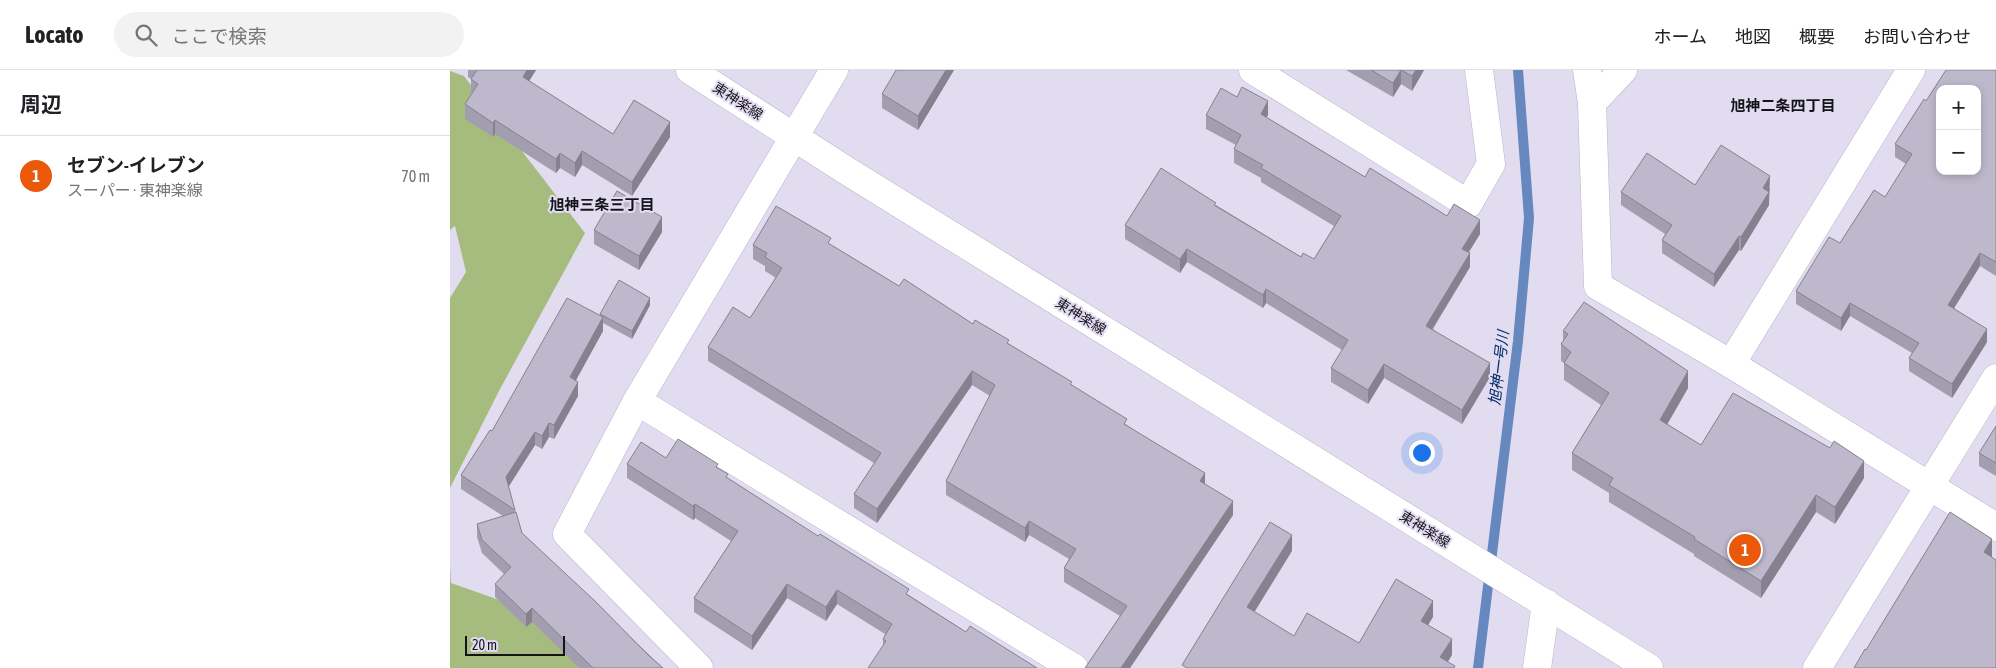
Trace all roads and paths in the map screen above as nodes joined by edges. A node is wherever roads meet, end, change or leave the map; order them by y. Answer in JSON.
{"nodes":[{"id":1,"x":690,"y":70,"type":"edge"},
{"id":2,"x":834,"y":70,"type":"edge"},
{"id":3,"x":1253,"y":70,"type":"edge"},
{"id":4,"x":1479,"y":70,"type":"edge"},
{"id":5,"x":1587,"y":70,"type":"edge"},
{"id":6,"x":1623,"y":70,"type":"edge"},
{"id":7,"x":1911,"y":70,"type":"edge"},
{"id":8,"x":1592,"y":103,"type":"junction"},
{"id":9,"x":794,"y":137,"type":"junction"},
{"id":10,"x":1731,"y":364,"type":"junction"},
{"id":11,"x":1996,"y":378,"type":"edge"},
{"id":12,"x":637,"y":401,"type":"junction"},
{"id":13,"x":1928,"y":486,"type":"junction"},
{"id":14,"x":1996,"y":527,"type":"edge"},
{"id":15,"x":1546,"y":603,"type":"junction"},
{"id":16,"x":699,"y":668,"type":"edge"},
{"id":17,"x":1074,"y":668,"type":"edge"},
{"id":18,"x":1537,"y":668,"type":"edge"},
{"id":19,"x":1649,"y":668,"type":"edge"},
{"id":20,"x":1817,"y":668,"type":"edge"}],
"edges":[{"from":1,"to":9,"type":"street","name":"東神楽線"},
{"from":2,"to":9,"type":"street"},
{"from":3,"to":4,"type":"street"},
{"from":5,"to":8,"type":"street"},
{"from":6,"to":8,"type":"street"},
{"from":7,"to":10,"type":"street"},
{"from":8,"to":10,"type":"street"},
{"from":9,"to":12,"type":"street"},
{"from":9,"to":15,"type":"street","name":"東神楽線"},
{"from":10,"to":13,"type":"street"},
{"from":11,"to":13,"type":"street"},
{"from":12,"to":16,"type":"street"},
{"from":12,"to":17,"type":"street"},
{"from":13,"to":14,"type":"street"},
{"from":13,"to":20,"type":"street"},
{"from":15,"to":18,"type":"street"},
{"from":15,"to":19,"type":"street"}]}
